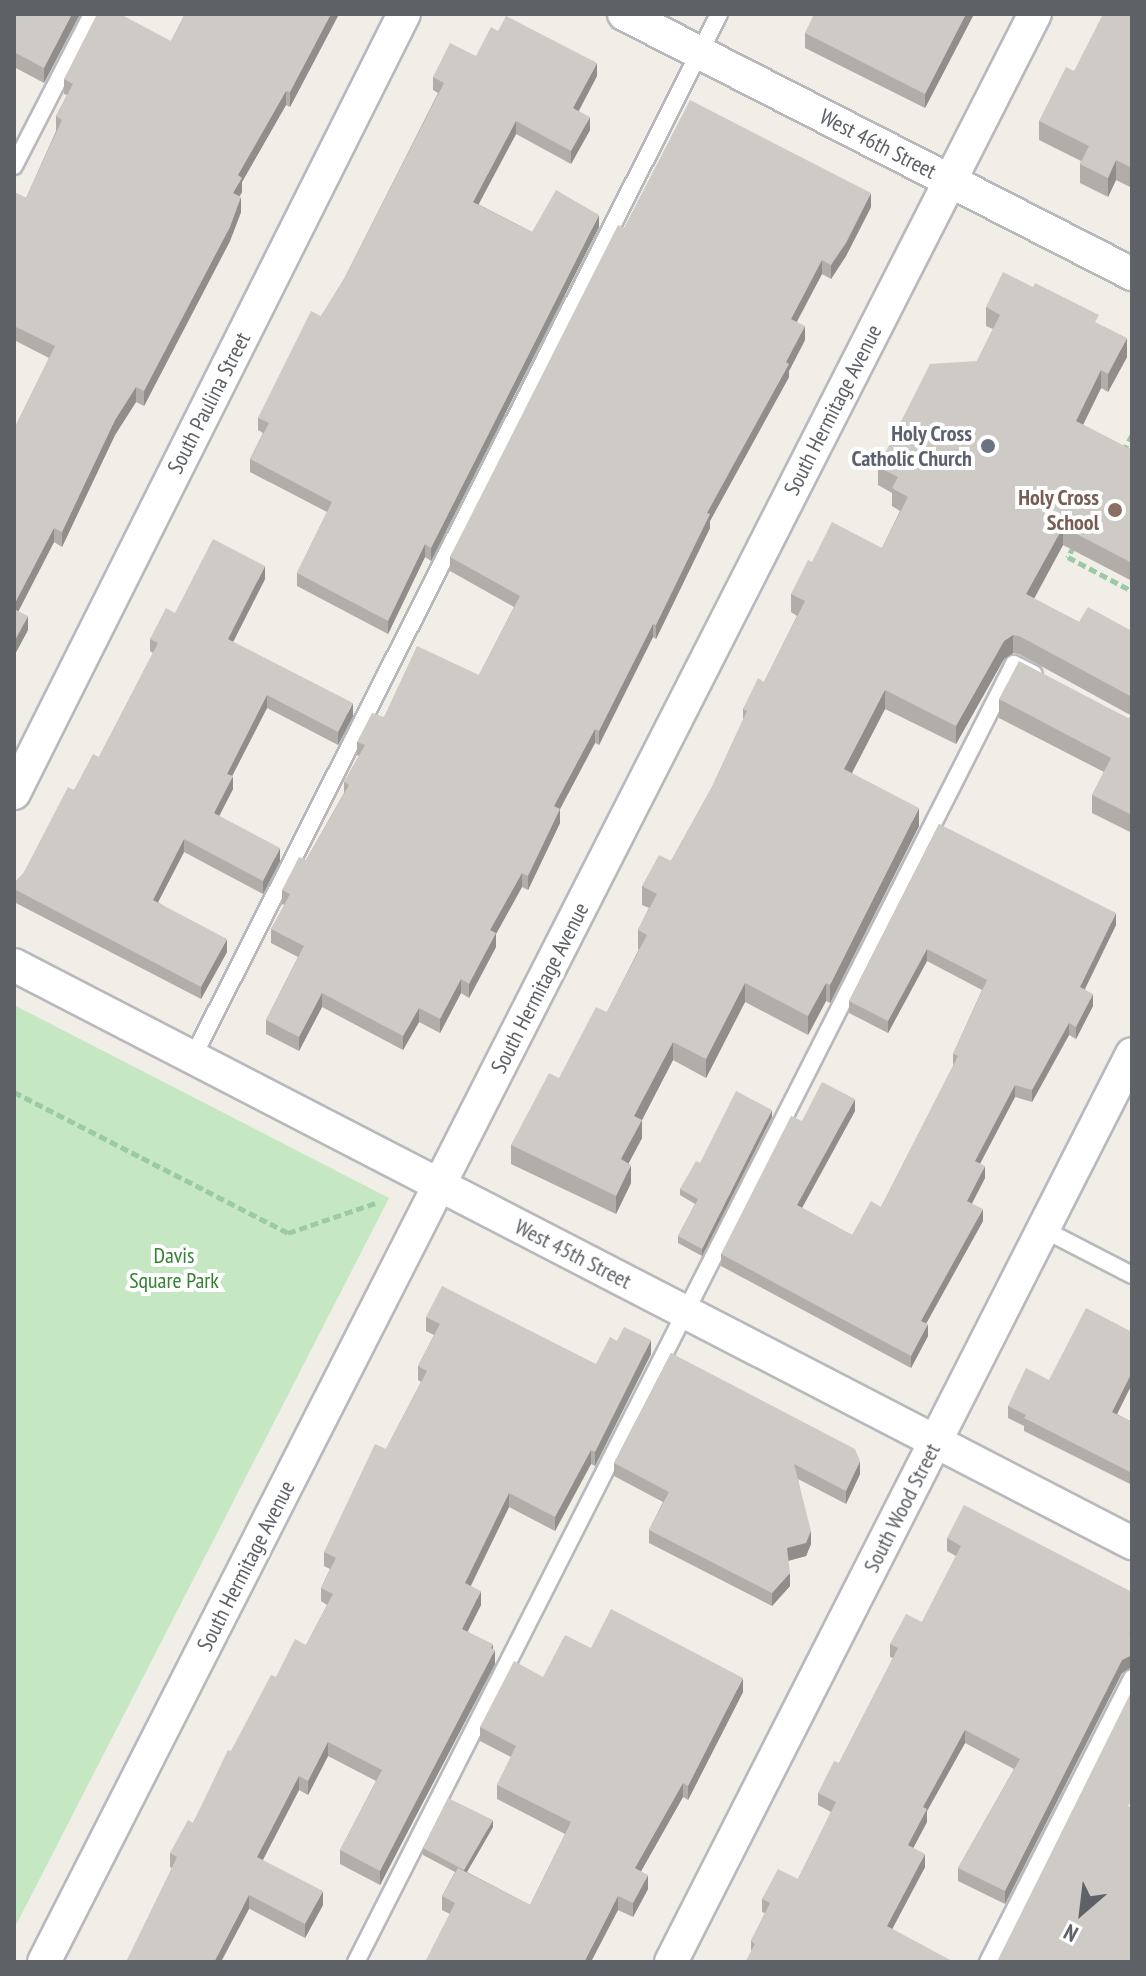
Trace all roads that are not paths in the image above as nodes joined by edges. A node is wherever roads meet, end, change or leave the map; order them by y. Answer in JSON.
{"nodes":[{"id":1,"x":92,"y":14,"type":"edge"},
{"id":2,"x":404,"y":14,"type":"edge"},
{"id":3,"x":624,"y":14,"type":"edge"},
{"id":4,"x":719,"y":14,"type":"edge"},
{"id":5,"x":1035,"y":14,"type":"edge"},
{"id":6,"x":699,"y":53,"type":"junction"},
{"id":7,"x":14,"y":166,"type":"edge"},
{"id":8,"x":950,"y":181,"type":"junction"},
{"id":9,"x":1132,"y":274,"type":"edge"},
{"id":10,"x":1053,"y":684,"type":"edge"},
{"id":11,"x":14,"y":793,"type":"edge"},
{"id":12,"x":14,"y":965,"type":"edge"},
{"id":13,"x":1132,"y":1054,"type":"edge"},
{"id":14,"x":193,"y":1057,"type":"junction"},
{"id":15,"x":439,"y":1185,"type":"junction"},
{"id":16,"x":1043,"y":1229,"type":"junction"},
{"id":17,"x":1132,"y":1275,"type":"edge"},
{"id":18,"x":686,"y":1312,"type":"junction"},
{"id":19,"x":936,"y":1441,"type":"junction"},
{"id":20,"x":1132,"y":1543,"type":"edge"},
{"id":21,"x":1132,"y":1678,"type":"edge"},
{"id":22,"x":44,"y":1962,"type":"edge"},
{"id":23,"x":356,"y":1962,"type":"edge"},
{"id":24,"x":671,"y":1962,"type":"edge"},
{"id":25,"x":988,"y":1962,"type":"edge"}],
"edges":[{"from":1,"to":7,"type":"lane"},
{"from":2,"to":11,"type":"street","name":"South Paulina Street"},
{"from":3,"to":6,"type":"street","name":"West 46th Street"},
{"from":4,"to":6,"type":"lane"},
{"from":5,"to":8,"type":"street","name":"South Hermitage Avenue"},
{"from":6,"to":8,"type":"street","name":"West 46th Street"},
{"from":6,"to":14,"type":"lane"},
{"from":8,"to":9,"type":"street","name":"West 46th Street"},
{"from":8,"to":15,"type":"street","name":"South Hermitage Avenue"},
{"from":10,"to":18,"type":"lane"},
{"from":12,"to":14,"type":"street","name":"West 45th Street"},
{"from":13,"to":16,"type":"street","name":"South Wood Street"},
{"from":14,"to":15,"type":"street","name":"West 45th Street"},
{"from":15,"to":18,"type":"street","name":"West 45th Street"},
{"from":15,"to":22,"type":"street","name":"South Hermitage Avenue"},
{"from":16,"to":17,"type":"lane"},
{"from":16,"to":19,"type":"street","name":"South Wood Street"},
{"from":18,"to":19,"type":"street","name":"West 45th Street"},
{"from":18,"to":23,"type":"lane"},
{"from":19,"to":20,"type":"street","name":"West 45th Street"},
{"from":19,"to":24,"type":"street","name":"South Wood Street"},
{"from":21,"to":25,"type":"lane"}]}
